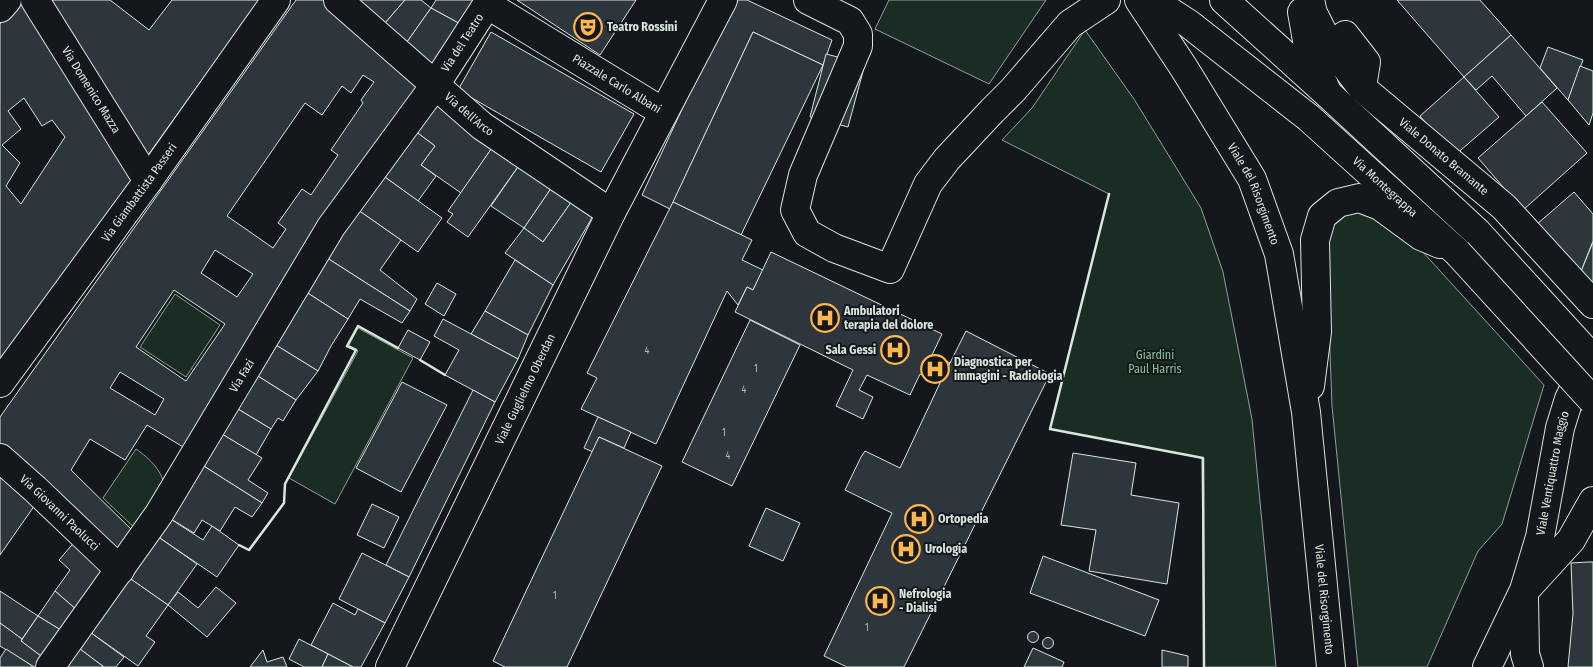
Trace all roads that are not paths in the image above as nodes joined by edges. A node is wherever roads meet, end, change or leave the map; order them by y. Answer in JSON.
{"nodes":[{"id":1,"x":7,"y":0,"type":"edge"},
{"id":2,"x":35,"y":0,"type":"edge"},
{"id":3,"x":276,"y":0,"type":"edge"},
{"id":4,"x":338,"y":0,"type":"edge"},
{"id":5,"x":723,"y":0,"type":"edge"},
{"id":6,"x":808,"y":0,"type":"edge"},
{"id":7,"x":1106,"y":0,"type":"edge"},
{"id":8,"x":1139,"y":0,"type":"edge"},
{"id":9,"x":1152,"y":0,"type":"edge"},
{"id":10,"x":1224,"y":0,"type":"edge"},
{"id":11,"x":1301,"y":0,"type":"edge"},
{"id":12,"x":1310,"y":0,"type":"edge"},
{"id":13,"x":489,"y":2,"type":"edge"},
{"id":14,"x":0,"y":8,"type":"edge"},
{"id":15,"x":1075,"y":12,"type":"edge"},
{"id":16,"x":1345,"y":35,"type":"dead end"},
{"id":17,"x":435,"y":85,"type":"junction"},
{"id":18,"x":1362,"y":88,"type":"junction"},
{"id":19,"x":1328,"y":94,"type":"junction"},
{"id":20,"x":663,"y":112,"type":"junction"},
{"id":21,"x":148,"y":180,"type":"junction"},
{"id":22,"x":611,"y":212,"type":"junction"},
{"id":23,"x":1456,"y":252,"type":"junction"},
{"id":24,"x":1593,"y":304,"type":"edge"},
{"id":25,"x":1593,"y":361,"type":"edge"},
{"id":26,"x":0,"y":383,"type":"edge"},
{"id":27,"x":1593,"y":401,"type":"edge"},
{"id":28,"x":1306,"y":412,"type":"junction"},
{"id":29,"x":0,"y":458,"type":"edge"},
{"id":30,"x":1593,"y":502,"type":"edge"},
{"id":31,"x":120,"y":570,"type":"junction"},
{"id":32,"x":1524,"y":590,"type":"junction"},
{"id":33,"x":50,"y":667,"type":"edge"},
{"id":34,"x":390,"y":667,"type":"edge"},
{"id":35,"x":1331,"y":667,"type":"edge"},
{"id":36,"x":1487,"y":667,"type":"edge"},
{"id":37,"x":1529,"y":667,"type":"edge"}],
"edges":[{"from":1,"to":14,"type":"street"},
{"from":2,"to":21,"type":"street","name":"Via Domenico Mazza"},
{"from":3,"to":21,"type":"street","name":"Via Giambattista Passeri"},
{"from":4,"to":17,"type":"street","name":"Via dell'Arco"},
{"from":5,"to":20,"type":"street","name":"Piazzale Carlo Albani"},
{"from":6,"to":15,"type":"street"},
{"from":7,"to":15,"type":"street"},
{"from":8,"to":28,"type":"street","name":"Viale del Risorgimento"},
{"from":9,"to":23,"type":"street","name":"Via Montegrappa"},
{"from":10,"to":19,"type":"street"},
{"from":11,"to":19,"type":"street"},
{"from":12,"to":18,"type":"street","name":"Viale Donato Bramante"},
{"from":13,"to":17,"type":"street","name":"Via del Teatro"},
{"from":13,"to":20,"type":"street","name":"Piazzale Carlo Albani"},
{"from":16,"to":18,"type":"street"},
{"from":17,"to":22,"type":"street","name":"Via dell'Arco"},
{"from":17,"to":31,"type":"street","name":"Via Fazi"},
{"from":18,"to":24,"type":"street","name":"Viale Donato Bramante"},
{"from":19,"to":25,"type":"street"},
{"from":20,"to":22,"type":"street","name":"Viale Guglielmo Oberdan"},
{"from":21,"to":26,"type":"street","name":"Via Giambattista Passeri"},
{"from":22,"to":34,"type":"street","name":"Viale Guglielmo Oberdan"},
{"from":23,"to":27,"type":"street","name":"Via Montegrappa","bridge":true},
{"from":23,"to":28,"type":"street","name":"Viale del Risorgimento"},
{"from":25,"to":32,"type":"street","name":"Viale Ventiquattro Maggio"},
{"from":28,"to":35,"type":"street","name":"Viale del Risorgimento"},
{"from":29,"to":31,"type":"street","name":"Via Giovanni Paolucci"},
{"from":30,"to":32,"type":"street","name":"Viale Ventiquattro Maggio"},
{"from":31,"to":33,"type":"street","name":"Via Fazi"},
{"from":32,"to":36,"type":"street","name":"Viale Ventiquattro Maggio"},
{"from":32,"to":37,"type":"street"}]}
